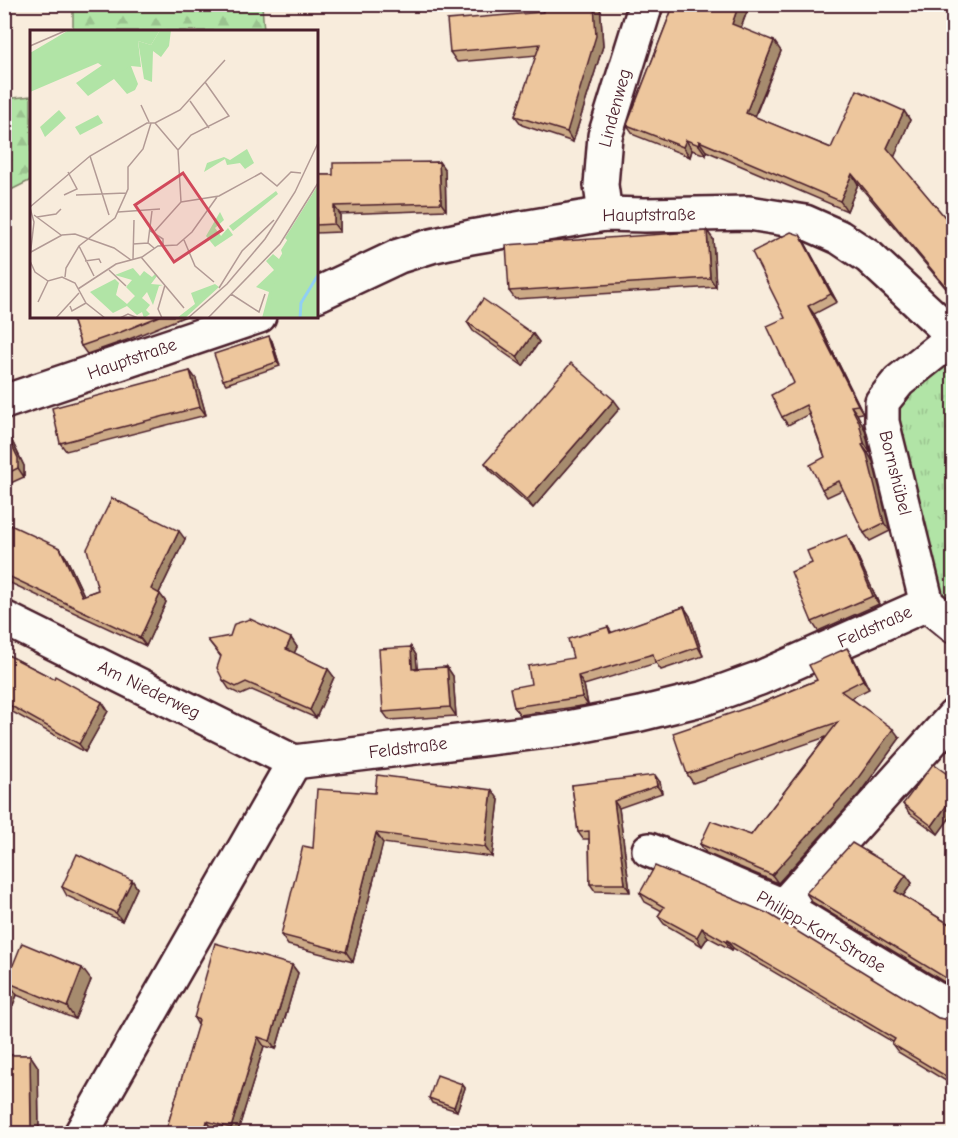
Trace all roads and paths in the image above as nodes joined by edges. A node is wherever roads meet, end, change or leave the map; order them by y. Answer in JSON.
{"nodes":[{"id":1,"x":646,"y":4,"type":"edge"},
{"id":2,"x":605,"y":214,"type":"junction"},
{"id":3,"x":318,"y":293,"type":"edge"},
{"id":4,"x":254,"y":318,"type":"edge"},
{"id":5,"x":954,"y":337,"type":"edge"},
{"id":6,"x":4,"y":402,"type":"edge"},
{"id":7,"x":927,"y":604,"type":"junction"},
{"id":8,"x":4,"y":618,"type":"edge"},
{"id":9,"x":954,"y":626,"type":"edge"},
{"id":10,"x":954,"y":716,"type":"edge"},
{"id":11,"x":294,"y":762,"type":"junction"},
{"id":12,"x":649,"y":850,"type":"dead end"},
{"id":13,"x":783,"y":906,"type":"junction"},
{"id":14,"x":954,"y":1010,"type":"edge"},
{"id":15,"x":81,"y":1134,"type":"edge"}],
"edges":[{"from":1,"to":2,"type":"street","name":"Lindenweg"},
{"from":2,"to":3,"type":"street","name":"Hauptstraße"},
{"from":2,"to":5,"type":"street","name":"Hauptstraße"},
{"from":4,"to":6,"type":"street","name":"Hauptstraße"},
{"from":5,"to":7,"type":"street","name":"Bornshübel"},
{"from":7,"to":9,"type":"street"},
{"from":7,"to":11,"type":"street","name":"Feldstraße"},
{"from":8,"to":11,"type":"street","name":"Am Niederweg"},
{"from":10,"to":13,"type":"street"},
{"from":11,"to":15,"type":"street"},
{"from":12,"to":13,"type":"street","name":"Philipp-Karl-Straße"},
{"from":13,"to":14,"type":"street","name":"Philipp-Karl-Straße"}]}
